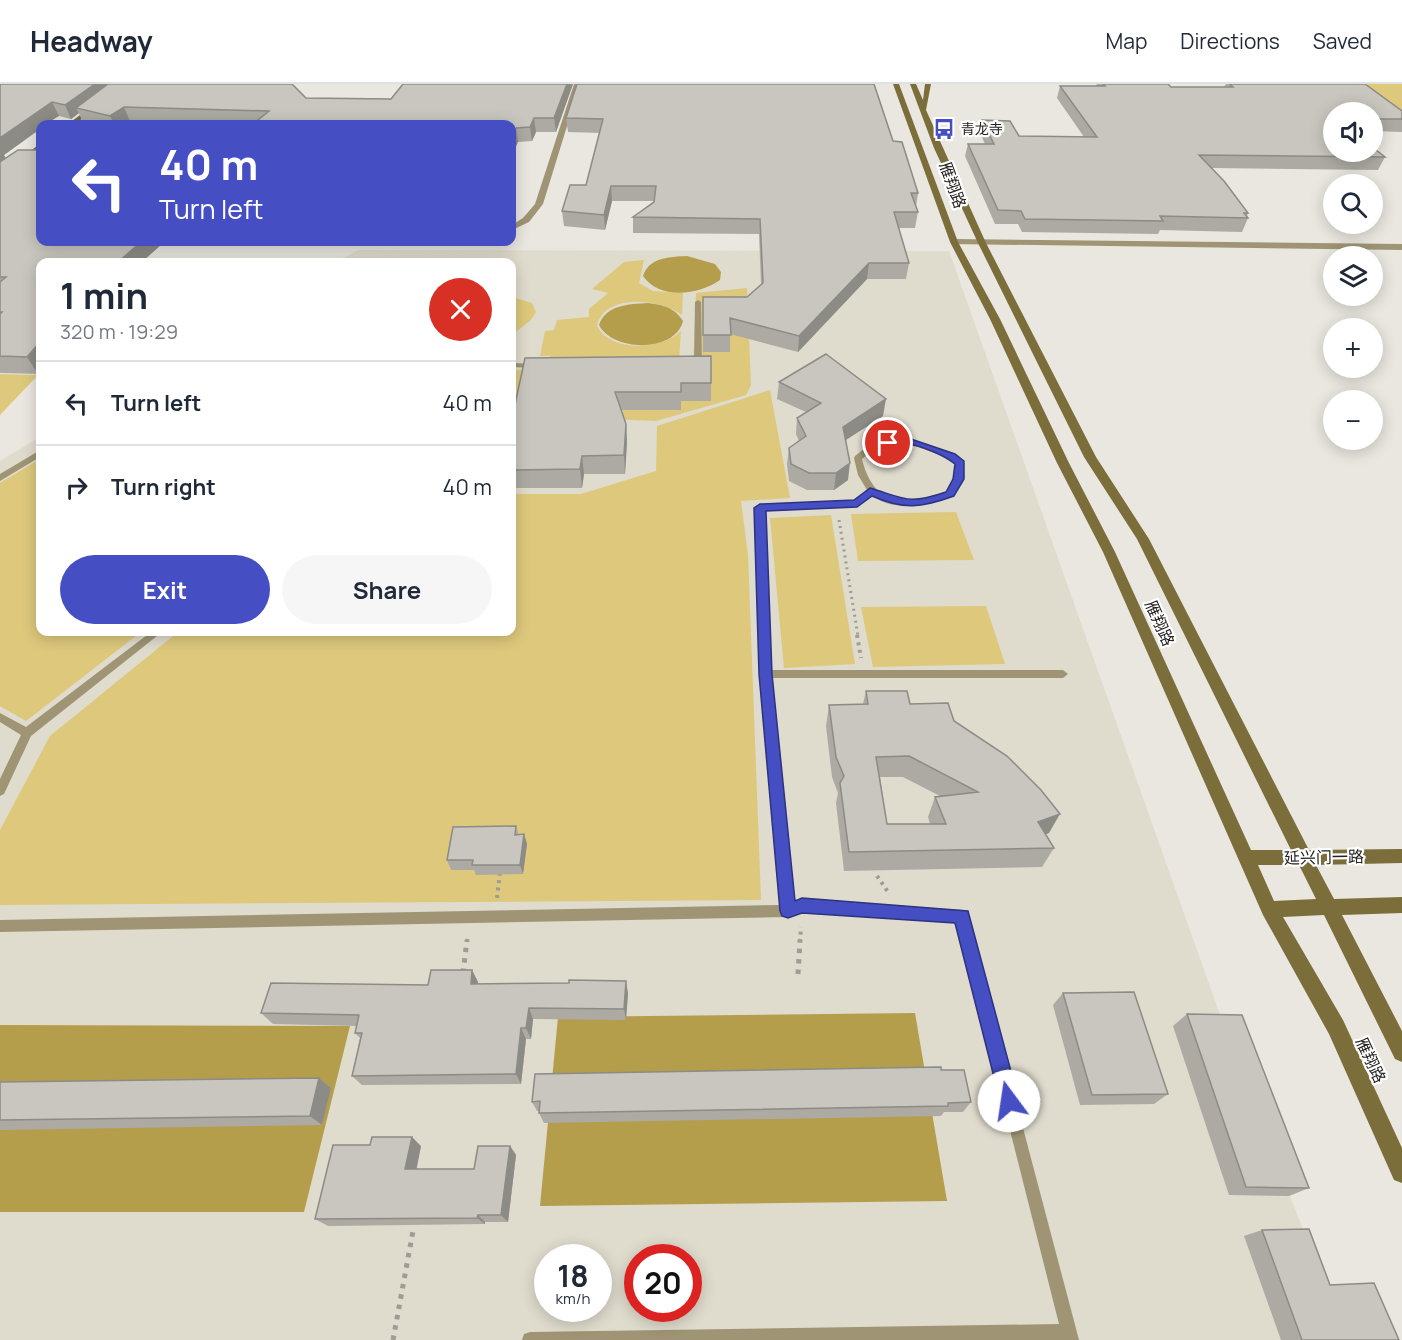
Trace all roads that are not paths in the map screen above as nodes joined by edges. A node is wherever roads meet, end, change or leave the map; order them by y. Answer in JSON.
{"nodes":[{"id":1,"x":126,"y":84,"type":"edge"},
{"id":2,"x":577,"y":84,"type":"edge"},
{"id":3,"x":886,"y":84,"type":"edge"},
{"id":4,"x":913,"y":84,"type":"edge"},
{"id":5,"x":928,"y":84,"type":"edge"},
{"id":6,"x":898,"y":89,"type":"edge"},
{"id":7,"x":924,"y":114,"type":"junction"},
{"id":8,"x":76,"y":120,"type":"edge"},
{"id":9,"x":36,"y":151,"type":"edge"},
{"id":10,"x":0,"y":178,"type":"edge"},
{"id":11,"x":516,"y":226,"type":"edge"},
{"id":12,"x":954,"y":242,"type":"junction"},
{"id":13,"x":982,"y":243,"type":"junction"},
{"id":14,"x":1402,"y":247,"type":"edge"},
{"id":15,"x":698,"y":302,"type":"dead end"},
{"id":16,"x":516,"y":365,"type":"edge"},
{"id":17,"x":546,"y":366,"type":"edge"},
{"id":18,"x":686,"y":368,"type":"edge"},
{"id":19,"x":36,"y":456,"type":"edge"},
{"id":20,"x":0,"y":478,"type":"edge"},
{"id":21,"x":870,"y":492,"type":"junction"},
{"id":22,"x":152,"y":636,"type":"edge"},
{"id":23,"x":766,"y":674,"type":"junction"},
{"id":24,"x":1063,"y":674,"type":"dead end"},
{"id":25,"x":0,"y":717,"type":"edge"},
{"id":26,"x":27,"y":733,"type":"junction"},
{"id":27,"x":0,"y":791,"type":"edge"},
{"id":28,"x":1402,"y":856,"type":"edge"},
{"id":29,"x":1246,"y":858,"type":"junction"},
{"id":30,"x":1305,"y":858,"type":"junction"},
{"id":31,"x":1402,"y":905,"type":"edge"},
{"id":32,"x":1330,"y":908,"type":"junction"},
{"id":33,"x":1269,"y":909,"type":"junction"},
{"id":34,"x":788,"y":911,"type":"junction"},
{"id":35,"x":0,"y":926,"type":"edge"},
{"id":36,"x":1402,"y":1052,"type":"edge"},
{"id":37,"x":1402,"y":1172,"type":"edge"},
{"id":38,"x":1070,"y":1336,"type":"edge"},
{"id":39,"x":530,"y":1340,"type":"edge"}],
"edges":[{"from":1,"to":8,"type":"main road"},
{"from":2,"to":11,"type":"street"},
{"from":3,"to":6,"type":"main road"},
{"from":4,"to":7,"type":"main road","name":"雁翔路"},
{"from":5,"to":7,"type":"main road"},
{"from":6,"to":12,"type":"main road","name":"雁翔路"},
{"from":7,"to":13,"type":"main road","name":"雁翔路"},
{"from":9,"to":10,"type":"main road"},
{"from":12,"to":13,"type":"street"},
{"from":12,"to":29,"type":"main road","name":"雁翔路"},
{"from":13,"to":14,"type":"street"},
{"from":13,"to":30,"type":"main road","name":"雁翔路"},
{"from":15,"to":18,"type":"lane"},
{"from":16,"to":17,"type":"lane"},
{"from":19,"to":20,"type":"lane"},
{"from":21,"to":21,"type":"lane"},
{"from":21,"to":23,"type":"lane"},
{"from":22,"to":26,"type":"lane"},
{"from":23,"to":24,"type":"lane"},
{"from":23,"to":34,"type":"lane"},
{"from":25,"to":26,"type":"lane"},
{"from":26,"to":27,"type":"lane"},
{"from":28,"to":30,"type":"main road","name":"延兴门一路"},
{"from":29,"to":30,"type":"main road","name":"延兴门一路"},
{"from":29,"to":33,"type":"main road","name":"雁翔路"},
{"from":30,"to":32,"type":"main road","name":"雁翔路"},
{"from":31,"to":32,"type":"main road"},
{"from":32,"to":33,"type":"main road"},
{"from":32,"to":36,"type":"main road","name":"雁翔路"},
{"from":33,"to":37,"type":"main road","name":"雁翔路"},
{"from":34,"to":35,"type":"lane"},
{"from":34,"to":38,"type":"lane"},
{"from":38,"to":39,"type":"lane"}]}
